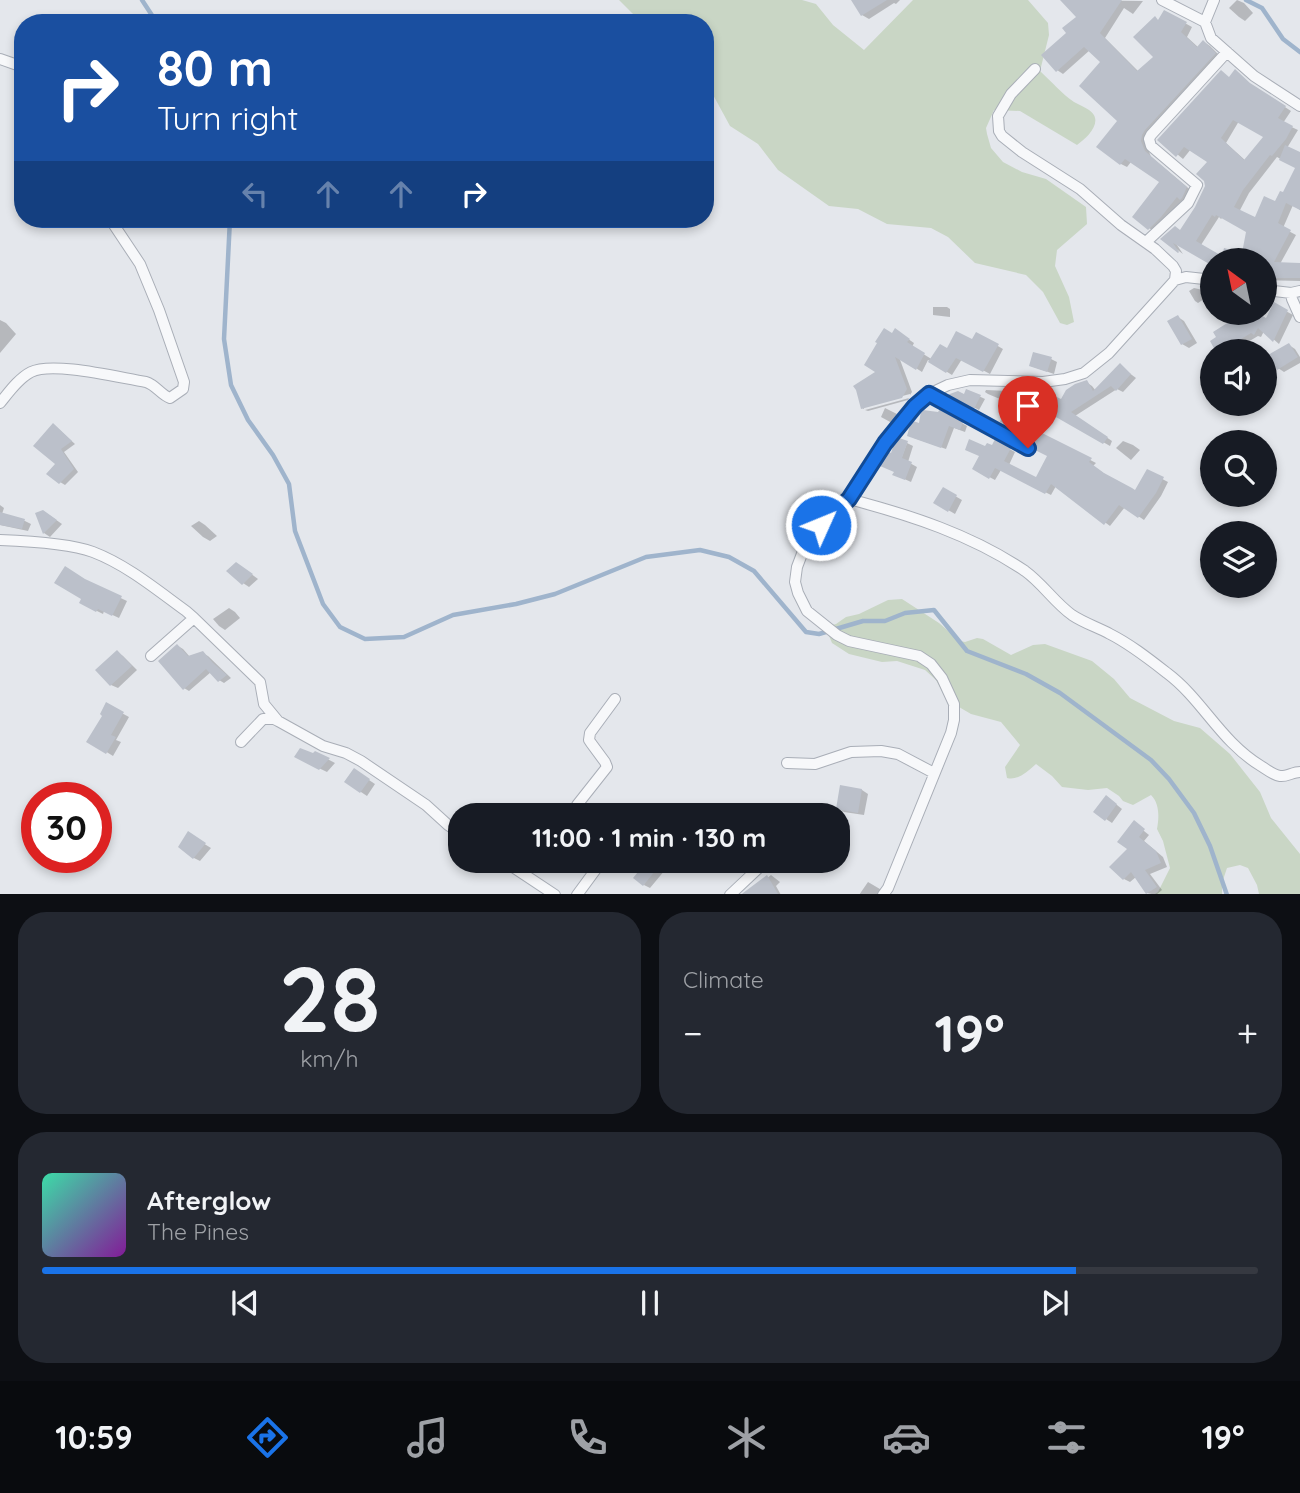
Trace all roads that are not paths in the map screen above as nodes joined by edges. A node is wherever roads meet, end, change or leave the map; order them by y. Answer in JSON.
{"nodes":[{"id":1,"x":1162,"y":0,"type":"edge"},
{"id":2,"x":1214,"y":0,"type":"edge"},
{"id":3,"x":1205,"y":22,"type":"junction"},
{"id":4,"x":1227,"y":52,"type":"junction"},
{"id":5,"x":1035,"y":69,"type":"dead end"},
{"id":6,"x":1300,"y":106,"type":"edge"},
{"id":7,"x":116,"y":228,"type":"edge"},
{"id":8,"x":1146,"y":242,"type":"junction"},
{"id":9,"x":1200,"y":279,"type":"edge"},
{"id":10,"x":1175,"y":280,"type":"junction"},
{"id":11,"x":1278,"y":291,"type":"edge"},
{"id":12,"x":1296,"y":292,"type":"edge"},
{"id":13,"x":1300,"y":317,"type":"edge"},
{"id":14,"x":929,"y":394,"type":"junction"},
{"id":15,"x":0,"y":402,"type":"edge"},
{"id":16,"x":1028,"y":448,"type":"dead end"},
{"id":17,"x":849,"y":499,"type":"junction"},
{"id":18,"x":0,"y":540,"type":"edge"},
{"id":19,"x":194,"y":618,"type":"junction"},
{"id":20,"x":151,"y":656,"type":"dead end"},
{"id":21,"x":615,"y":699,"type":"dead end"},
{"id":22,"x":278,"y":721,"type":"junction"},
{"id":23,"x":241,"y":742,"type":"dead end"},
{"id":24,"x":787,"y":763,"type":"dead end"},
{"id":25,"x":1300,"y":772,"type":"edge"},
{"id":26,"x":934,"y":773,"type":"junction"},
{"id":27,"x":579,"y":803,"type":"edge"},
{"id":28,"x":448,"y":825,"type":"edge"},
{"id":29,"x":522,"y":873,"type":"edge"},
{"id":30,"x":593,"y":873,"type":"edge"},
{"id":31,"x":753,"y":873,"type":"edge"},
{"id":32,"x":555,"y":894,"type":"edge"},
{"id":33,"x":577,"y":894,"type":"edge"},
{"id":34,"x":730,"y":894,"type":"edge"},
{"id":35,"x":883,"y":894,"type":"edge"}],
"edges":[{"from":1,"to":3,"type":"street"},
{"from":2,"to":3,"type":"street"},
{"from":3,"to":4,"type":"street"},
{"from":4,"to":6,"type":"street"},
{"from":4,"to":8,"type":"street"},
{"from":5,"to":8,"type":"street"},
{"from":7,"to":15,"type":"street"},
{"from":8,"to":10,"type":"street"},
{"from":9,"to":10,"type":"street"},
{"from":10,"to":14,"type":"street"},
{"from":11,"to":12,"type":"street"},
{"from":12,"to":13,"type":"street"},
{"from":14,"to":16,"type":"street"},
{"from":14,"to":17,"type":"street"},
{"from":17,"to":25,"type":"street"},
{"from":17,"to":26,"type":"street"},
{"from":18,"to":19,"type":"street"},
{"from":19,"to":20,"type":"street"},
{"from":19,"to":22,"type":"street"},
{"from":21,"to":27,"type":"street"},
{"from":22,"to":23,"type":"street"},
{"from":22,"to":28,"type":"street"},
{"from":24,"to":26,"type":"street"},
{"from":26,"to":35,"type":"street"},
{"from":29,"to":32,"type":"street"},
{"from":30,"to":33,"type":"street"},
{"from":31,"to":34,"type":"street"}]}
